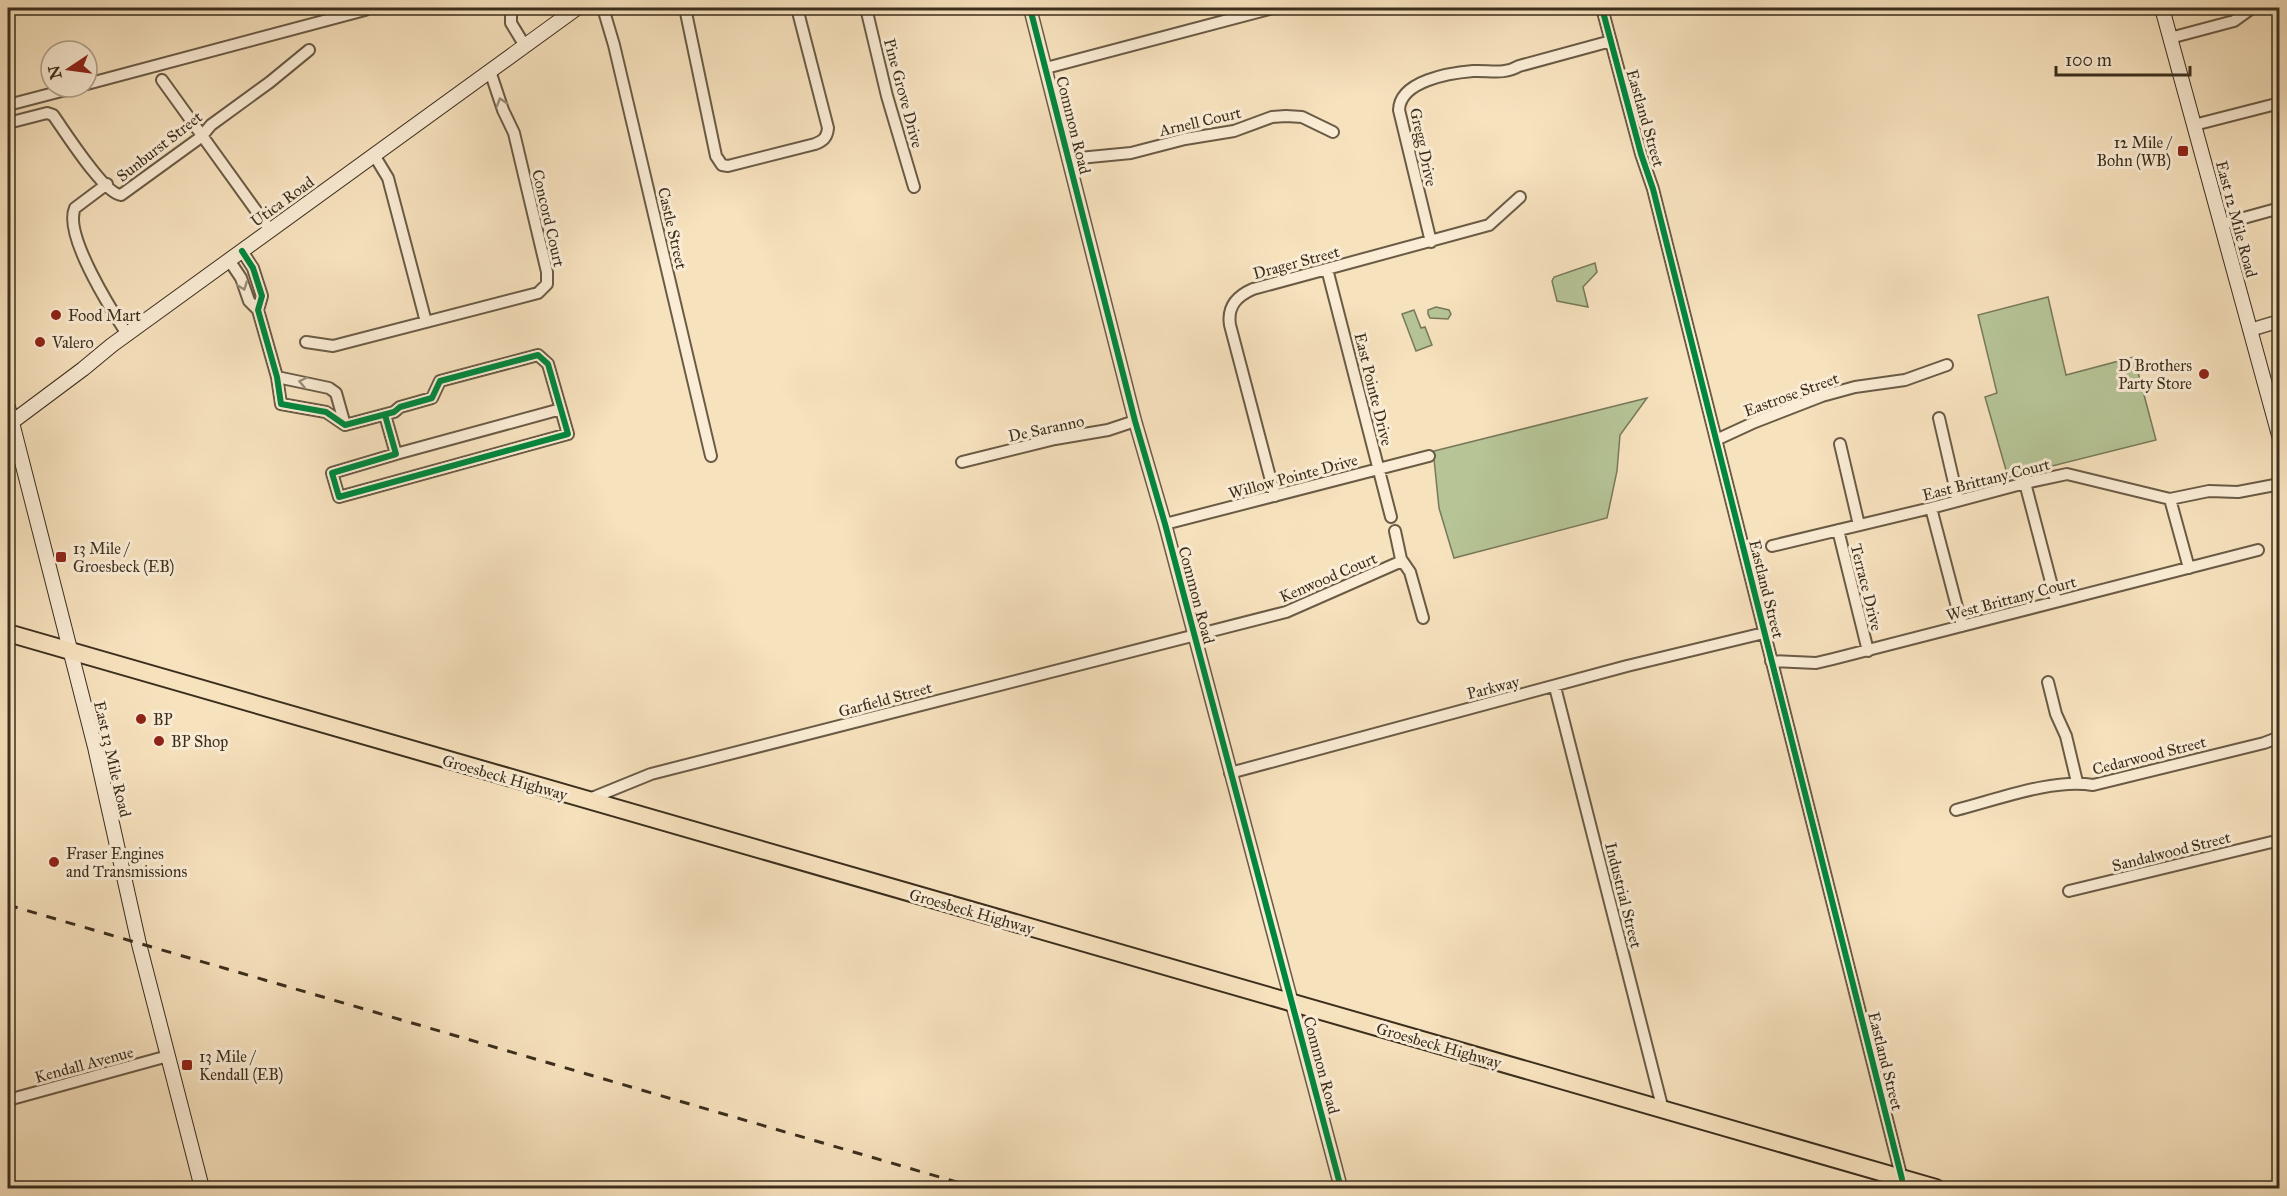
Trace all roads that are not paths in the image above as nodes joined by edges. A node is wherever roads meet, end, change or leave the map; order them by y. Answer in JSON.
{"nodes":[{"id":1,"x":511,"y":8,"type":"edge"},
{"id":2,"x":577,"y":8,"type":"edge"},
{"id":3,"x":603,"y":8,"type":"edge"},
{"id":4,"x":685,"y":8,"type":"edge"},
{"id":5,"x":797,"y":8,"type":"edge"},
{"id":6,"x":866,"y":8,"type":"edge"},
{"id":7,"x":1030,"y":8,"type":"edge"},
{"id":8,"x":1273,"y":8,"type":"edge"},
{"id":9,"x":1602,"y":8,"type":"edge"},
{"id":10,"x":2162,"y":8,"type":"edge"},
{"id":11,"x":2252,"y":8,"type":"edge"},
{"id":12,"x":365,"y":10,"type":"dead end"},
{"id":13,"x":2170,"y":38,"type":"junction"},
{"id":14,"x":1611,"y":41,"type":"junction"},
{"id":15,"x":525,"y":46,"type":"junction"},
{"id":16,"x":309,"y":50,"type":"dead end"},
{"id":17,"x":1046,"y":68,"type":"junction"},
{"id":18,"x":490,"y":71,"type":"junction"},
{"id":19,"x":162,"y":80,"type":"dead end"},
{"id":20,"x":99,"y":81,"type":"edge"},
{"id":21,"x":39,"y":97,"type":"edge"},
{"id":22,"x":2280,"y":103,"type":"edge"},
{"id":23,"x":8,"y":105,"type":"edge"},
{"id":24,"x":8,"y":123,"type":"edge"},
{"id":25,"x":2194,"y":125,"type":"junction"},
{"id":26,"x":1333,"y":132,"type":"dead end"},
{"id":27,"x":201,"y":137,"type":"junction"},
{"id":28,"x":374,"y":155,"type":"junction"},
{"id":29,"x":1069,"y":159,"type":"junction"},
{"id":30,"x":107,"y":184,"type":"junction"},
{"id":31,"x":914,"y":187,"type":"dead end"},
{"id":32,"x":1520,"y":197,"type":"dead end"},
{"id":33,"x":2280,"y":208,"type":"edge"},
{"id":34,"x":2222,"y":224,"type":"junction"},
{"id":35,"x":270,"y":230,"type":"junction"},
{"id":36,"x":1431,"y":242,"type":"junction"},
{"id":37,"x":242,"y":251,"type":"junction"},
{"id":38,"x":229,"y":260,"type":"junction"},
{"id":39,"x":1327,"y":269,"type":"junction"},
{"id":40,"x":258,"y":310,"type":"junction"},
{"id":41,"x":2280,"y":321,"type":"edge"},
{"id":42,"x":426,"y":322,"type":"junction"},
{"id":43,"x":2250,"y":330,"type":"junction"},
{"id":44,"x":127,"y":334,"type":"junction"},
{"id":45,"x":306,"y":342,"type":"dead end"},
{"id":46,"x":1947,"y":365,"type":"dead end"},
{"id":47,"x":277,"y":377,"type":"junction"},
{"id":48,"x":8,"y":407,"type":"edge"},
{"id":49,"x":561,"y":409,"type":"junction"},
{"id":50,"x":384,"y":415,"type":"junction"},
{"id":51,"x":1939,"y":417,"type":"dead end"},
{"id":52,"x":1135,"y":422,"type":"junction"},
{"id":53,"x":10,"y":423,"type":"edge"},
{"id":54,"x":345,"y":425,"type":"junction"},
{"id":55,"x":2280,"y":439,"type":"edge"},
{"id":56,"x":1716,"y":440,"type":"junction"},
{"id":57,"x":1840,"y":444,"type":"dead end"},
{"id":58,"x":396,"y":454,"type":"junction"},
{"id":59,"x":711,"y":456,"type":"dead end"},
{"id":60,"x":1429,"y":456,"type":"dead end"},
{"id":61,"x":962,"y":462,"type":"dead end"},
{"id":62,"x":1379,"y":469,"type":"junction"},
{"id":63,"x":2025,"y":483,"type":"junction"},
{"id":64,"x":2280,"y":484,"type":"edge"},
{"id":65,"x":1275,"y":496,"type":"junction"},
{"id":66,"x":2170,"y":499,"type":"junction"},
{"id":67,"x":1958,"y":500,"type":"junction"},
{"id":68,"x":1931,"y":508,"type":"junction"},
{"id":69,"x":1391,"y":517,"type":"dead end"},
{"id":70,"x":1165,"y":524,"type":"junction"},
{"id":71,"x":1859,"y":525,"type":"junction"},
{"id":72,"x":1395,"y":531,"type":"dead end"},
{"id":73,"x":1838,"y":531,"type":"junction"},
{"id":74,"x":1772,"y":546,"type":"dead end"},
{"id":75,"x":2258,"y":550,"type":"dead end"},
{"id":76,"x":1402,"y":561,"type":"junction"},
{"id":77,"x":2188,"y":568,"type":"junction"},
{"id":78,"x":2056,"y":601,"type":"junction"},
{"id":79,"x":1423,"y":618,"type":"dead end"},
{"id":80,"x":1962,"y":626,"type":"junction"},
{"id":81,"x":8,"y":633,"type":"edge"},
{"id":82,"x":1764,"y":633,"type":"junction"},
{"id":83,"x":1194,"y":634,"type":"junction"},
{"id":84,"x":70,"y":651,"type":"junction"},
{"id":85,"x":1868,"y":651,"type":"junction"},
{"id":86,"x":1771,"y":661,"type":"junction"},
{"id":87,"x":2048,"y":682,"type":"dead end"},
{"id":88,"x":1555,"y":687,"type":"junction"},
{"id":89,"x":2280,"y":737,"type":"edge"},
{"id":90,"x":1230,"y":773,"type":"junction"},
{"id":91,"x":2077,"y":782,"type":"junction"},
{"id":92,"x":586,"y":800,"type":"junction"},
{"id":93,"x":1956,"y":810,"type":"dead end"},
{"id":94,"x":2280,"y":840,"type":"edge"},
{"id":95,"x":2069,"y":891,"type":"dead end"},
{"id":96,"x":1292,"y":1004,"type":"junction"},
{"id":97,"x":168,"y":1056,"type":"junction"},
{"id":98,"x":8,"y":1101,"type":"edge"},
{"id":99,"x":1663,"y":1110,"type":"junction"},
{"id":100,"x":1902,"y":1179,"type":"junction"},
{"id":101,"x":202,"y":1188,"type":"edge"},
{"id":102,"x":1341,"y":1188,"type":"edge"},
{"id":103,"x":1936,"y":1188,"type":"edge"}],
"edges":[{"from":1,"to":15,"type":"street"},
{"from":2,"to":15,"type":"main road","name":"Utica Road"},
{"from":3,"to":59,"type":"street","name":"Castle Street"},
{"from":4,"to":5,"type":"street"},
{"from":6,"to":31,"type":"street","name":"Pine Grove Drive"},
{"from":7,"to":17,"type":"street","name":"Common Road"},
{"from":8,"to":17,"type":"street"},
{"from":9,"to":14,"type":"street","name":"Eastland Street"},
{"from":10,"to":13,"type":"main road","name":"East 12 Mile Road"},
{"from":11,"to":13,"type":"street"},
{"from":12,"to":20,"type":"street"},
{"from":13,"to":25,"type":"main road","name":"East 12 Mile Road"},
{"from":14,"to":36,"type":"street","name":"Gregg Drive"},
{"from":14,"to":56,"type":"street","name":"Eastland Street"},
{"from":15,"to":18,"type":"main road","name":"Utica Road"},
{"from":16,"to":27,"type":"street","name":"Sunburst Street"},
{"from":17,"to":29,"type":"street","name":"Common Road"},
{"from":18,"to":28,"type":"main road","name":"Utica Road"},
{"from":42,"to":18,"type":"street","name":"Concord Court","one_way":true},
{"from":19,"to":27,"type":"street"},
{"from":21,"to":23,"type":"street"},
{"from":22,"to":25,"type":"street"},
{"from":24,"to":30,"type":"street","name":"Sunburst Street"},
{"from":25,"to":34,"type":"main road","name":"East 12 Mile Road"},
{"from":26,"to":29,"type":"street","name":"Arnell Court"},
{"from":27,"to":30,"type":"street","name":"Sunburst Street"},
{"from":27,"to":35,"type":"street"},
{"from":28,"to":35,"type":"main road","name":"Utica Road"},
{"from":28,"to":42,"type":"street"},
{"from":29,"to":52,"type":"street","name":"Common Road"},
{"from":30,"to":44,"type":"street"},
{"from":32,"to":36,"type":"street","name":"Drager Street"},
{"from":33,"to":34,"type":"street"},
{"from":34,"to":43,"type":"main road","name":"East 12 Mile Road"},
{"from":35,"to":37,"type":"main road","name":"Utica Road"},
{"from":36,"to":39,"type":"street","name":"Drager Street"},
{"from":37,"to":38,"type":"main road","name":"Utica Road"},
{"from":37,"to":40,"type":"street"},
{"from":38,"to":40,"type":"street","one_way":true},
{"from":38,"to":44,"type":"main road","name":"Utica Road"},
{"from":39,"to":62,"type":"street","name":"East Pointe Drive"},
{"from":39,"to":65,"type":"street","name":"Drager Street"},
{"from":40,"to":47,"type":"street"},
{"from":41,"to":43,"type":"street"},
{"from":42,"to":45,"type":"street","name":"Concord Court"},
{"from":43,"to":55,"type":"main road","name":"East 12 Mile Road"},
{"from":44,"to":53,"type":"main road","name":"Utica Road"},
{"from":46,"to":56,"type":"street","name":"Eastrose Street"},
{"from":54,"to":47,"type":"street","one_way":true},
{"from":47,"to":54,"type":"street"},
{"from":48,"to":53,"type":"main road","name":"East 13 Mile Road"},
{"from":49,"to":50,"type":"street"},
{"from":49,"to":58,"type":"street"},
{"from":49,"to":58,"type":"street"},
{"from":50,"to":54,"type":"street"},
{"from":50,"to":58,"type":"street"},
{"from":51,"to":67,"type":"street"},
{"from":52,"to":61,"type":"street","name":"De Saranno"},
{"from":52,"to":70,"type":"street","name":"Common Road"},
{"from":53,"to":84,"type":"main road","name":"East 13 Mile Road"},
{"from":56,"to":82,"type":"street","name":"Eastland Street"},
{"from":57,"to":71,"type":"street"},
{"from":60,"to":62,"type":"street","name":"Willow Pointe Drive"},
{"from":62,"to":65,"type":"street","name":"Willow Pointe Drive"},
{"from":62,"to":69,"type":"street","name":"East Pointe Drive"},
{"from":63,"to":66,"type":"street","name":"East Brittany Court"},
{"from":63,"to":67,"type":"street","name":"East Brittany Court"},
{"from":63,"to":78,"type":"street"},
{"from":64,"to":66,"type":"street","name":"East Brittany Court"},
{"from":65,"to":70,"type":"street","name":"Willow Pointe Drive"},
{"from":66,"to":77,"type":"street"},
{"from":67,"to":68,"type":"street","name":"East Brittany Court"},
{"from":68,"to":71,"type":"street","name":"East Brittany Court"},
{"from":68,"to":80,"type":"street"},
{"from":70,"to":83,"type":"street","name":"Common Road"},
{"from":71,"to":73,"type":"street","name":"East Brittany Court"},
{"from":72,"to":76,"type":"street","name":"Kenwood Court"},
{"from":73,"to":74,"type":"street","name":"East Brittany Court"},
{"from":73,"to":85,"type":"street","name":"Terrace Drive"},
{"from":75,"to":77,"type":"street","name":"West Brittany Court"},
{"from":76,"to":79,"type":"street","name":"Kenwood Court"},
{"from":76,"to":83,"type":"street","name":"Kenwood Court"},
{"from":77,"to":78,"type":"street","name":"West Brittany Court"},
{"from":78,"to":80,"type":"street","name":"West Brittany Court"},
{"from":80,"to":85,"type":"street","name":"West Brittany Court"},
{"from":81,"to":84,"type":"main road","name":"Groesbeck Highway"},
{"from":82,"to":86,"type":"street","name":"Eastland Street"},
{"from":82,"to":88,"type":"street","name":"Parkway"},
{"from":83,"to":90,"type":"street","name":"Common Road"},
{"from":83,"to":92,"type":"street","name":"Garfield Street"},
{"from":84,"to":92,"type":"main road","name":"Groesbeck Highway"},
{"from":84,"to":97,"type":"main road","name":"East 13 Mile Road"},
{"from":85,"to":86,"type":"street","name":"West Brittany Court"},
{"from":86,"to":100,"type":"street","name":"Eastland Street"},
{"from":87,"to":91,"type":"street"},
{"from":88,"to":90,"type":"street","name":"Parkway"},
{"from":88,"to":99,"type":"street","name":"Industrial Street"},
{"from":89,"to":91,"type":"street","name":"Cedarwood Street"},
{"from":90,"to":96,"type":"street","name":"Common Road"},
{"from":91,"to":93,"type":"street","name":"Cedarwood Street"},
{"from":92,"to":96,"type":"main road","name":"Groesbeck Highway"},
{"from":94,"to":95,"type":"street","name":"Sandalwood Street"},
{"from":96,"to":99,"type":"main road","name":"Groesbeck Highway"},
{"from":96,"to":102,"type":"street","name":"Common Road"},
{"from":97,"to":98,"type":"street","name":"Kendall Avenue"},
{"from":97,"to":101,"type":"main road","name":"East 13 Mile Road"},
{"from":99,"to":100,"type":"main road","name":"Groesbeck Highway"},
{"from":100,"to":103,"type":"main road","name":"Groesbeck Highway"}]}
